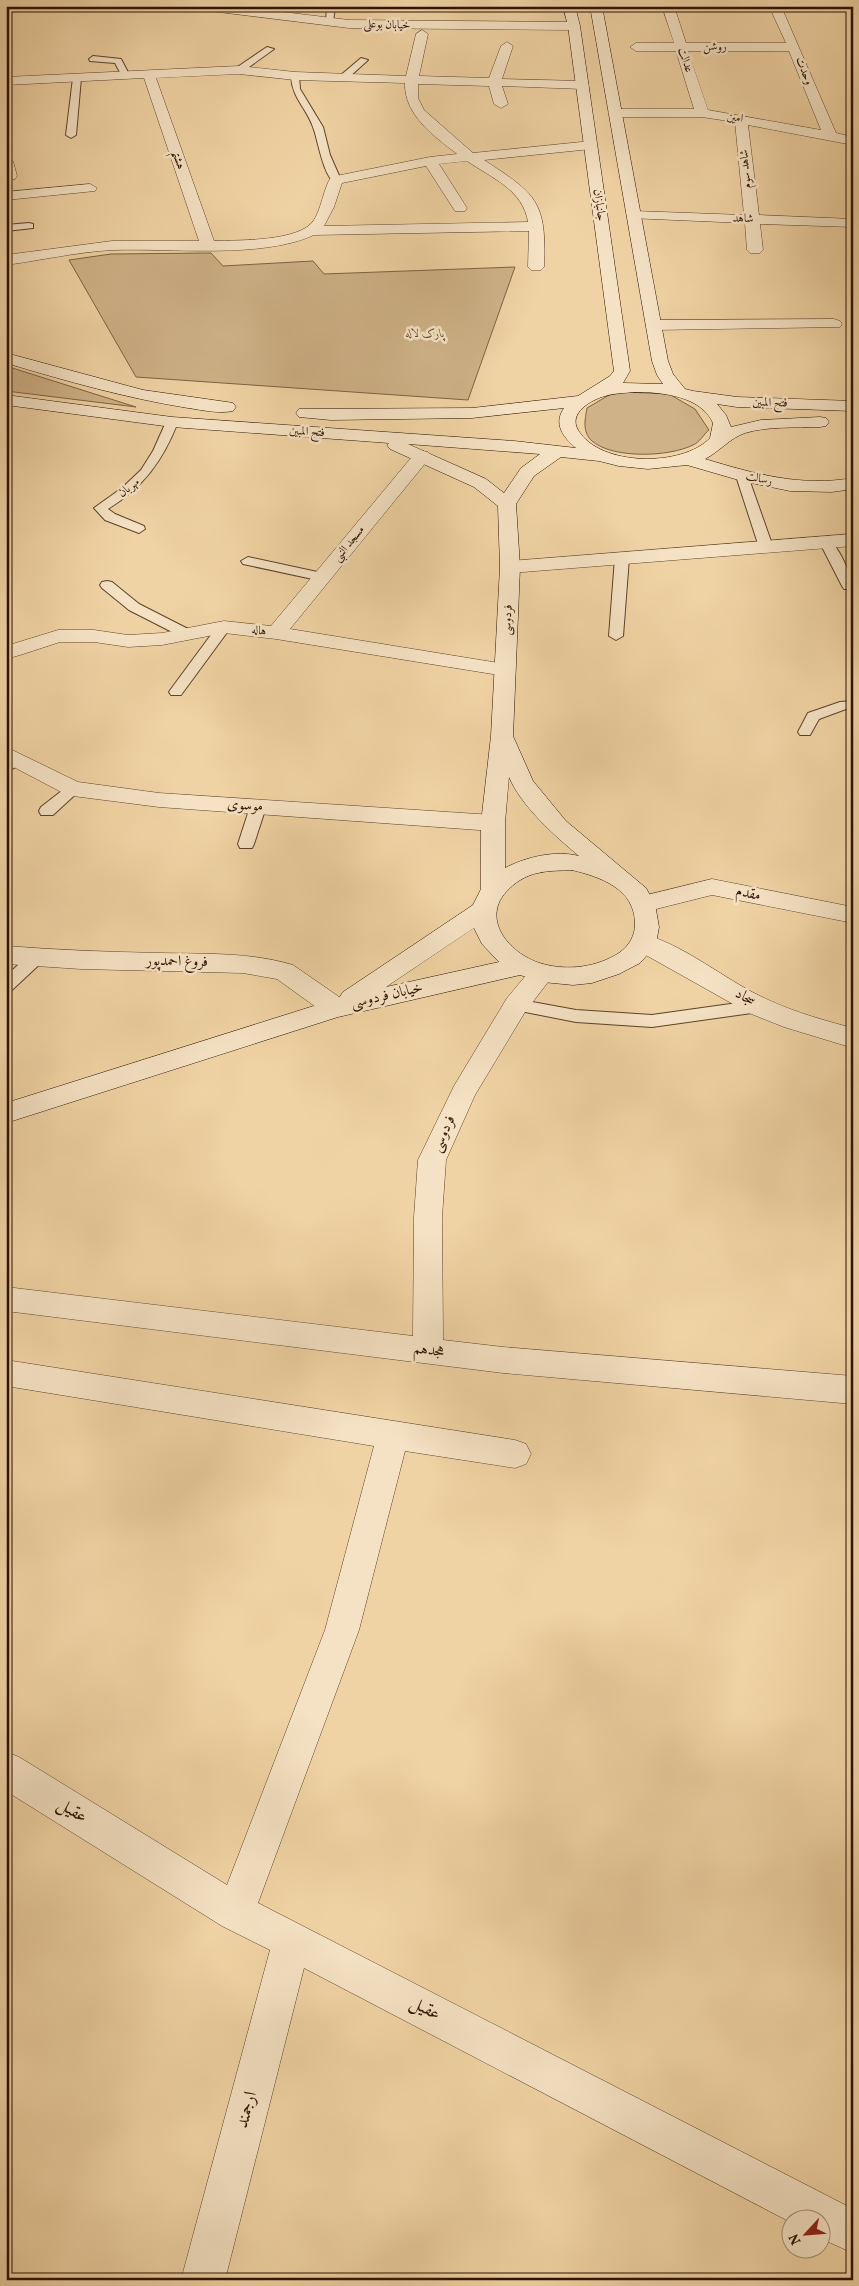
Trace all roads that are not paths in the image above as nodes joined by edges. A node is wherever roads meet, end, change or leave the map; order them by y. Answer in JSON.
{"nodes":[{"id":1,"x":62,"y":6,"type":"edge"},
{"id":2,"x":202,"y":6,"type":"edge"},
{"id":3,"x":331,"y":6,"type":"edge"},
{"id":4,"x":569,"y":6,"type":"edge"},
{"id":5,"x":596,"y":6,"type":"edge"},
{"id":6,"x":668,"y":6,"type":"edge"},
{"id":7,"x":775,"y":6,"type":"edge"},
{"id":8,"x":228,"y":8,"type":"edge"},
{"id":9,"x":6,"y":9,"type":"edge"},
{"id":10,"x":330,"y":21,"type":"junction"},
{"id":11,"x":574,"y":26,"type":"junction"},
{"id":12,"x":422,"y":34,"type":"dead end"},
{"id":13,"x":507,"y":46,"type":"dead end"},
{"id":14,"x":636,"y":47,"type":"dead end"},
{"id":15,"x":680,"y":47,"type":"junction"},
{"id":16,"x":794,"y":47,"type":"junction"},
{"id":17,"x":270,"y":49,"type":"dead end"},
{"id":18,"x":93,"y":59,"type":"dead end"},
{"id":19,"x":364,"y":60,"type":"dead end"},
{"id":20,"x":239,"y":70,"type":"junction"},
{"id":21,"x":149,"y":75,"type":"junction"},
{"id":22,"x":126,"y":76,"type":"junction"},
{"id":23,"x":295,"y":76,"type":"junction"},
{"id":24,"x":344,"y":77,"type":"junction"},
{"id":25,"x":77,"y":78,"type":"junction"},
{"id":26,"x":413,"y":79,"type":"junction"},
{"id":27,"x":6,"y":81,"type":"edge"},
{"id":28,"x":494,"y":82,"type":"junction"},
{"id":29,"x":583,"y":85,"type":"junction"},
{"id":30,"x":501,"y":104,"type":"dead end"},
{"id":31,"x":615,"y":113,"type":"junction"},
{"id":32,"x":702,"y":113,"type":"junction"},
{"id":33,"x":742,"y":119,"type":"junction"},
{"id":34,"x":71,"y":135,"type":"dead end"},
{"id":35,"x":830,"y":136,"type":"junction"},
{"id":36,"x":853,"y":141,"type":"edge"},
{"id":37,"x":591,"y":144,"type":"junction"},
{"id":38,"x":472,"y":159,"type":"junction"},
{"id":39,"x":6,"y":161,"type":"edge"},
{"id":40,"x":430,"y":162,"type":"junction"},
{"id":41,"x":6,"y":176,"type":"edge"},
{"id":42,"x":336,"y":180,"type":"junction"},
{"id":43,"x":90,"y":188,"type":"dead end"},
{"id":44,"x":6,"y":196,"type":"edge"},
{"id":45,"x":460,"y":208,"type":"dead end"},
{"id":46,"x":634,"y":215,"type":"junction"},
{"id":47,"x":751,"y":219,"type":"junction"},
{"id":48,"x":853,"y":223,"type":"edge"},
{"id":49,"x":29,"y":226,"type":"dead end"},
{"id":50,"x":535,"y":226,"type":"junction"},
{"id":51,"x":6,"y":228,"type":"edge"},
{"id":52,"x":313,"y":231,"type":"junction"},
{"id":53,"x":208,"y":245,"type":"junction"},
{"id":54,"x":755,"y":250,"type":"dead end"},
{"id":55,"x":6,"y":260,"type":"edge"},
{"id":56,"x":536,"y":266,"type":"dead end"},
{"id":57,"x":834,"y":324,"type":"dead end"},
{"id":58,"x":654,"y":325,"type":"junction"},
{"id":59,"x":619,"y":356,"type":"junction"},
{"id":60,"x":6,"y":358,"type":"edge"},
{"id":61,"x":649,"y":361,"type":"junction"},
{"id":62,"x":597,"y":392,"type":"junction"},
{"id":63,"x":683,"y":393,"type":"junction"},
{"id":64,"x":6,"y":400,"type":"edge"},
{"id":65,"x":580,"y":400,"type":"junction"},
{"id":66,"x":853,"y":406,"type":"edge"},
{"id":67,"x":242,"y":408,"type":"dead end"},
{"id":68,"x":291,"y":412,"type":"dead end"},
{"id":69,"x":853,"y":421,"type":"edge"},
{"id":70,"x":172,"y":422,"type":"junction"},
{"id":71,"x":378,"y":437,"type":"junction"},
{"id":72,"x":720,"y":440,"type":"junction"},
{"id":73,"x":559,"y":451,"type":"junction"},
{"id":74,"x":422,"y":456,"type":"junction"},
{"id":75,"x":608,"y":457,"type":"junction"},
{"id":76,"x":688,"y":459,"type":"junction"},
{"id":77,"x":742,"y":476,"type":"junction"},
{"id":78,"x":853,"y":483,"type":"edge"},
{"id":79,"x":831,"y":488,"type":"junction"},
{"id":80,"x":853,"y":500,"type":"edge"},
{"id":81,"x":507,"y":504,"type":"junction"},
{"id":82,"x":139,"y":530,"type":"dead end"},
{"id":83,"x":853,"y":540,"type":"edge"},
{"id":84,"x":828,"y":543,"type":"junction"},
{"id":85,"x":766,"y":547,"type":"junction"},
{"id":86,"x":622,"y":558,"type":"junction"},
{"id":87,"x":248,"y":561,"type":"dead end"},
{"id":88,"x":510,"y":567,"type":"junction"},
{"id":89,"x":322,"y":577,"type":"junction"},
{"id":90,"x":107,"y":585,"type":"dead end"},
{"id":91,"x":849,"y":586,"type":"dead end"},
{"id":92,"x":224,"y":627,"type":"junction"},
{"id":93,"x":276,"y":633,"type":"junction"},
{"id":94,"x":187,"y":634,"type":"junction"},
{"id":95,"x":616,"y":636,"type":"dead end"},
{"id":96,"x":13,"y":650,"type":"dead end"},
{"id":97,"x":505,"y":670,"type":"junction"},
{"id":98,"x":176,"y":692,"type":"dead end"},
{"id":99,"x":853,"y":705,"type":"edge"},
{"id":100,"x":805,"y":732,"type":"dead end"},
{"id":101,"x":502,"y":736,"type":"junction"},
{"id":102,"x":10,"y":760,"type":"edge"},
{"id":103,"x":73,"y":789,"type":"junction"},
{"id":104,"x":258,"y":807,"type":"junction"},
{"id":105,"x":47,"y":811,"type":"dead end"},
{"id":106,"x":493,"y":823,"type":"junction"},
{"id":107,"x":246,"y":844,"type":"dead end"},
{"id":108,"x":628,"y":884,"type":"junction"},
{"id":109,"x":488,"y":900,"type":"junction"},
{"id":110,"x":644,"y":904,"type":"junction"},
{"id":111,"x":853,"y":916,"type":"edge"},
{"id":112,"x":644,"y":943,"type":"junction"},
{"id":113,"x":6,"y":955,"type":"edge"},
{"id":114,"x":36,"y":958,"type":"junction"},
{"id":115,"x":531,"y":969,"type":"junction"},
{"id":116,"x":6,"y":986,"type":"edge"},
{"id":117,"x":516,"y":1005,"type":"junction"},
{"id":118,"x":759,"y":1006,"type":"junction"},
{"id":119,"x":336,"y":1008,"type":"junction"},
{"id":120,"x":853,"y":1038,"type":"edge"},
{"id":121,"x":6,"y":1113,"type":"edge"},
{"id":122,"x":6,"y":1299,"type":"edge"},
{"id":123,"x":428,"y":1351,"type":"junction"},
{"id":124,"x":6,"y":1372,"type":"edge"},
{"id":125,"x":853,"y":1390,"type":"edge"},
{"id":126,"x":393,"y":1434,"type":"junction"},
{"id":127,"x":515,"y":1454,"type":"dead end"},
{"id":128,"x":6,"y":1770,"type":"edge"},
{"id":129,"x":236,"y":1912,"type":"junction"},
{"id":130,"x":292,"y":1940,"type":"junction"},
{"id":131,"x":853,"y":2232,"type":"edge"},
{"id":132,"x":202,"y":2280,"type":"edge"}],
"edges":[{"from":1,"to":9,"type":"street"},
{"from":2,"to":8,"type":"street","name":"خیابان بوعلی"},
{"from":3,"to":10,"type":"lane"},
{"from":4,"to":11,"type":"street","name":"جانبازان"},
{"from":5,"to":31,"type":"street"},
{"from":6,"to":15,"type":"street","name":"عدالت"},
{"from":7,"to":16,"type":"street","name":"وحدت"},
{"from":8,"to":10,"type":"street","name":"خیابان بوعلی"},
{"from":10,"to":11,"type":"street","name":"خیابان بوعلی"},
{"from":11,"to":29,"type":"street","name":"جانبازان"},
{"from":12,"to":26,"type":"street"},
{"from":13,"to":28,"type":"street"},
{"from":14,"to":15,"type":"street","name":"روشن"},
{"from":15,"to":16,"type":"street","name":"روشن"},
{"from":15,"to":32,"type":"street","name":"عدالت"},
{"from":16,"to":35,"type":"street","name":"وحدت"},
{"from":17,"to":20,"type":"lane"},
{"from":18,"to":22,"type":"lane"},
{"from":19,"to":24,"type":"lane"},
{"from":20,"to":21,"type":"street"},
{"from":20,"to":23,"type":"street"},
{"from":21,"to":22,"type":"street"},
{"from":21,"to":53,"type":"street","name":"هشتم"},
{"from":22,"to":25,"type":"street"},
{"from":23,"to":24,"type":"street"},
{"from":23,"to":42,"type":"lane"},
{"from":24,"to":26,"type":"street"},
{"from":25,"to":27,"type":"street"},
{"from":25,"to":34,"type":"lane"},
{"from":26,"to":28,"type":"street"},
{"from":26,"to":38,"type":"street"},
{"from":28,"to":29,"type":"street"},
{"from":28,"to":30,"type":"street"},
{"from":29,"to":37,"type":"street","name":"جانبازان"},
{"from":31,"to":32,"type":"street","name":"امین"},
{"from":31,"to":46,"type":"street"},
{"from":32,"to":33,"type":"street","name":"امین"},
{"from":33,"to":35,"type":"street","name":"امین"},
{"from":33,"to":47,"type":"street","name":"شاهد سوم"},
{"from":35,"to":36,"type":"street","name":"امین"},
{"from":37,"to":38,"type":"street"},
{"from":37,"to":59,"type":"street","name":"جانبازان"},
{"from":38,"to":40,"type":"street"},
{"from":38,"to":50,"type":"street"},
{"from":39,"to":41,"type":"street"},
{"from":40,"to":42,"type":"street"},
{"from":40,"to":45,"type":"street"},
{"from":42,"to":52,"type":"street"},
{"from":43,"to":44,"type":"street"},
{"from":46,"to":47,"type":"street","name":"شاهد"},
{"from":46,"to":58,"type":"street"},
{"from":47,"to":48,"type":"street","name":"شاهد"},
{"from":47,"to":54,"type":"street","name":"شاهد سوم"},
{"from":49,"to":51,"type":"lane"},
{"from":50,"to":52,"type":"street"},
{"from":50,"to":56,"type":"street"},
{"from":52,"to":53,"type":"street"},
{"from":53,"to":55,"type":"street"},
{"from":57,"to":58,"type":"street"},
{"from":58,"to":61,"type":"street"},
{"from":59,"to":61,"type":"street"},
{"from":59,"to":62,"type":"street","name":"جانبازان"},
{"from":60,"to":67,"type":"street"},
{"from":61,"to":63,"type":"street"},
{"from":62,"to":63,"type":"street","name":"فتح المبین"},
{"from":62,"to":65,"type":"street","name":"فتح المبین"},
{"from":63,"to":66,"type":"street","name":"فتح المبین"},
{"from":63,"to":72,"type":"street"},
{"from":64,"to":70,"type":"street","name":"فتح المبین"},
{"from":65,"to":68,"type":"street","name":"فتح المبین"},
{"from":65,"to":75,"type":"street"},
{"from":69,"to":72,"type":"street","name":"فتح المبین"},
{"from":70,"to":71,"type":"street","name":"فتح المبین"},
{"from":70,"to":82,"type":"lane","name":"مهربان"},
{"from":71,"to":73,"type":"street","name":"فتح المبین"},
{"from":71,"to":74,"type":"street"},
{"from":72,"to":76,"type":"street","name":"فتح المبین"},
{"from":73,"to":75,"type":"street","name":"فتح المبین"},
{"from":73,"to":81,"type":"street"},
{"from":74,"to":81,"type":"street"},
{"from":74,"to":89,"type":"street","name":"مسجد النبی"},
{"from":75,"to":76,"type":"street"},
{"from":76,"to":77,"type":"street","name":"رسالت"},
{"from":77,"to":79,"type":"street","name":"رسالت"},
{"from":77,"to":85,"type":"lane"},
{"from":78,"to":79,"type":"street","name":"رسالت"},
{"from":79,"to":80,"type":"street","name":"رسالت"},
{"from":81,"to":88,"type":"street","name":"فردوسی"},
{"from":83,"to":84,"type":"street"},
{"from":84,"to":85,"type":"street"},
{"from":84,"to":91,"type":"lane"},
{"from":85,"to":86,"type":"street"},
{"from":86,"to":88,"type":"street"},
{"from":86,"to":95,"type":"lane"},
{"from":87,"to":89,"type":"lane"},
{"from":88,"to":97,"type":"street","name":"فردوسی"},
{"from":89,"to":93,"type":"street","name":"مسجد النبی"},
{"from":90,"to":94,"type":"lane"},
{"from":92,"to":93,"type":"street","name":"هاله"},
{"from":92,"to":94,"type":"street","name":"هاله"},
{"from":92,"to":98,"type":"lane"},
{"from":93,"to":97,"type":"street","name":"هاله"},
{"from":94,"to":96,"type":"street","name":"هاله"},
{"from":97,"to":101,"type":"street","name":"فردوسی"},
{"from":99,"to":100,"type":"lane"},
{"from":101,"to":106,"type":"street"},
{"from":101,"to":108,"type":"street"},
{"from":102,"to":103,"type":"street","name":"موسوی"},
{"from":103,"to":104,"type":"street","name":"موسوی"},
{"from":103,"to":105,"type":"lane"},
{"from":104,"to":106,"type":"street","name":"موسوی"},
{"from":104,"to":107,"type":"lane"},
{"from":106,"to":109,"type":"street"},
{"from":108,"to":109,"type":"street"},
{"from":108,"to":110,"type":"street"},
{"from":109,"to":115,"type":"street"},
{"from":109,"to":119,"type":"street","name":"خیابان فردوسی"},
{"from":110,"to":111,"type":"street","name":"مقدم"},
{"from":110,"to":112,"type":"street"},
{"from":112,"to":115,"type":"street"},
{"from":112,"to":118,"type":"street","name":"سجاد"},
{"from":113,"to":114,"type":"street","name":"فروغ احمدپور"},
{"from":114,"to":116,"type":"lane"},
{"from":114,"to":119,"type":"street","name":"فروغ احمدپور"},
{"from":115,"to":117,"type":"street","name":"فردوسی"},
{"from":115,"to":119,"type":"street","name":"خیابان فردوسی"},
{"from":117,"to":118,"type":"lane"},
{"from":117,"to":123,"type":"street","name":"فردوسی"},
{"from":118,"to":120,"type":"street","name":"سجاد"},
{"from":119,"to":121,"type":"street"},
{"from":122,"to":123,"type":"street","name":"هجدهم"},
{"from":123,"to":125,"type":"street","name":"هجدهم"},
{"from":124,"to":126,"type":"street"},
{"from":126,"to":127,"type":"street"},
{"from":126,"to":129,"type":"street"},
{"from":128,"to":129,"type":"street","name":"عقیل"},
{"from":129,"to":130,"type":"street","name":"عقیل"},
{"from":130,"to":131,"type":"street","name":"عقیل"},
{"from":130,"to":132,"type":"street","name":"ارجمند"}]}
